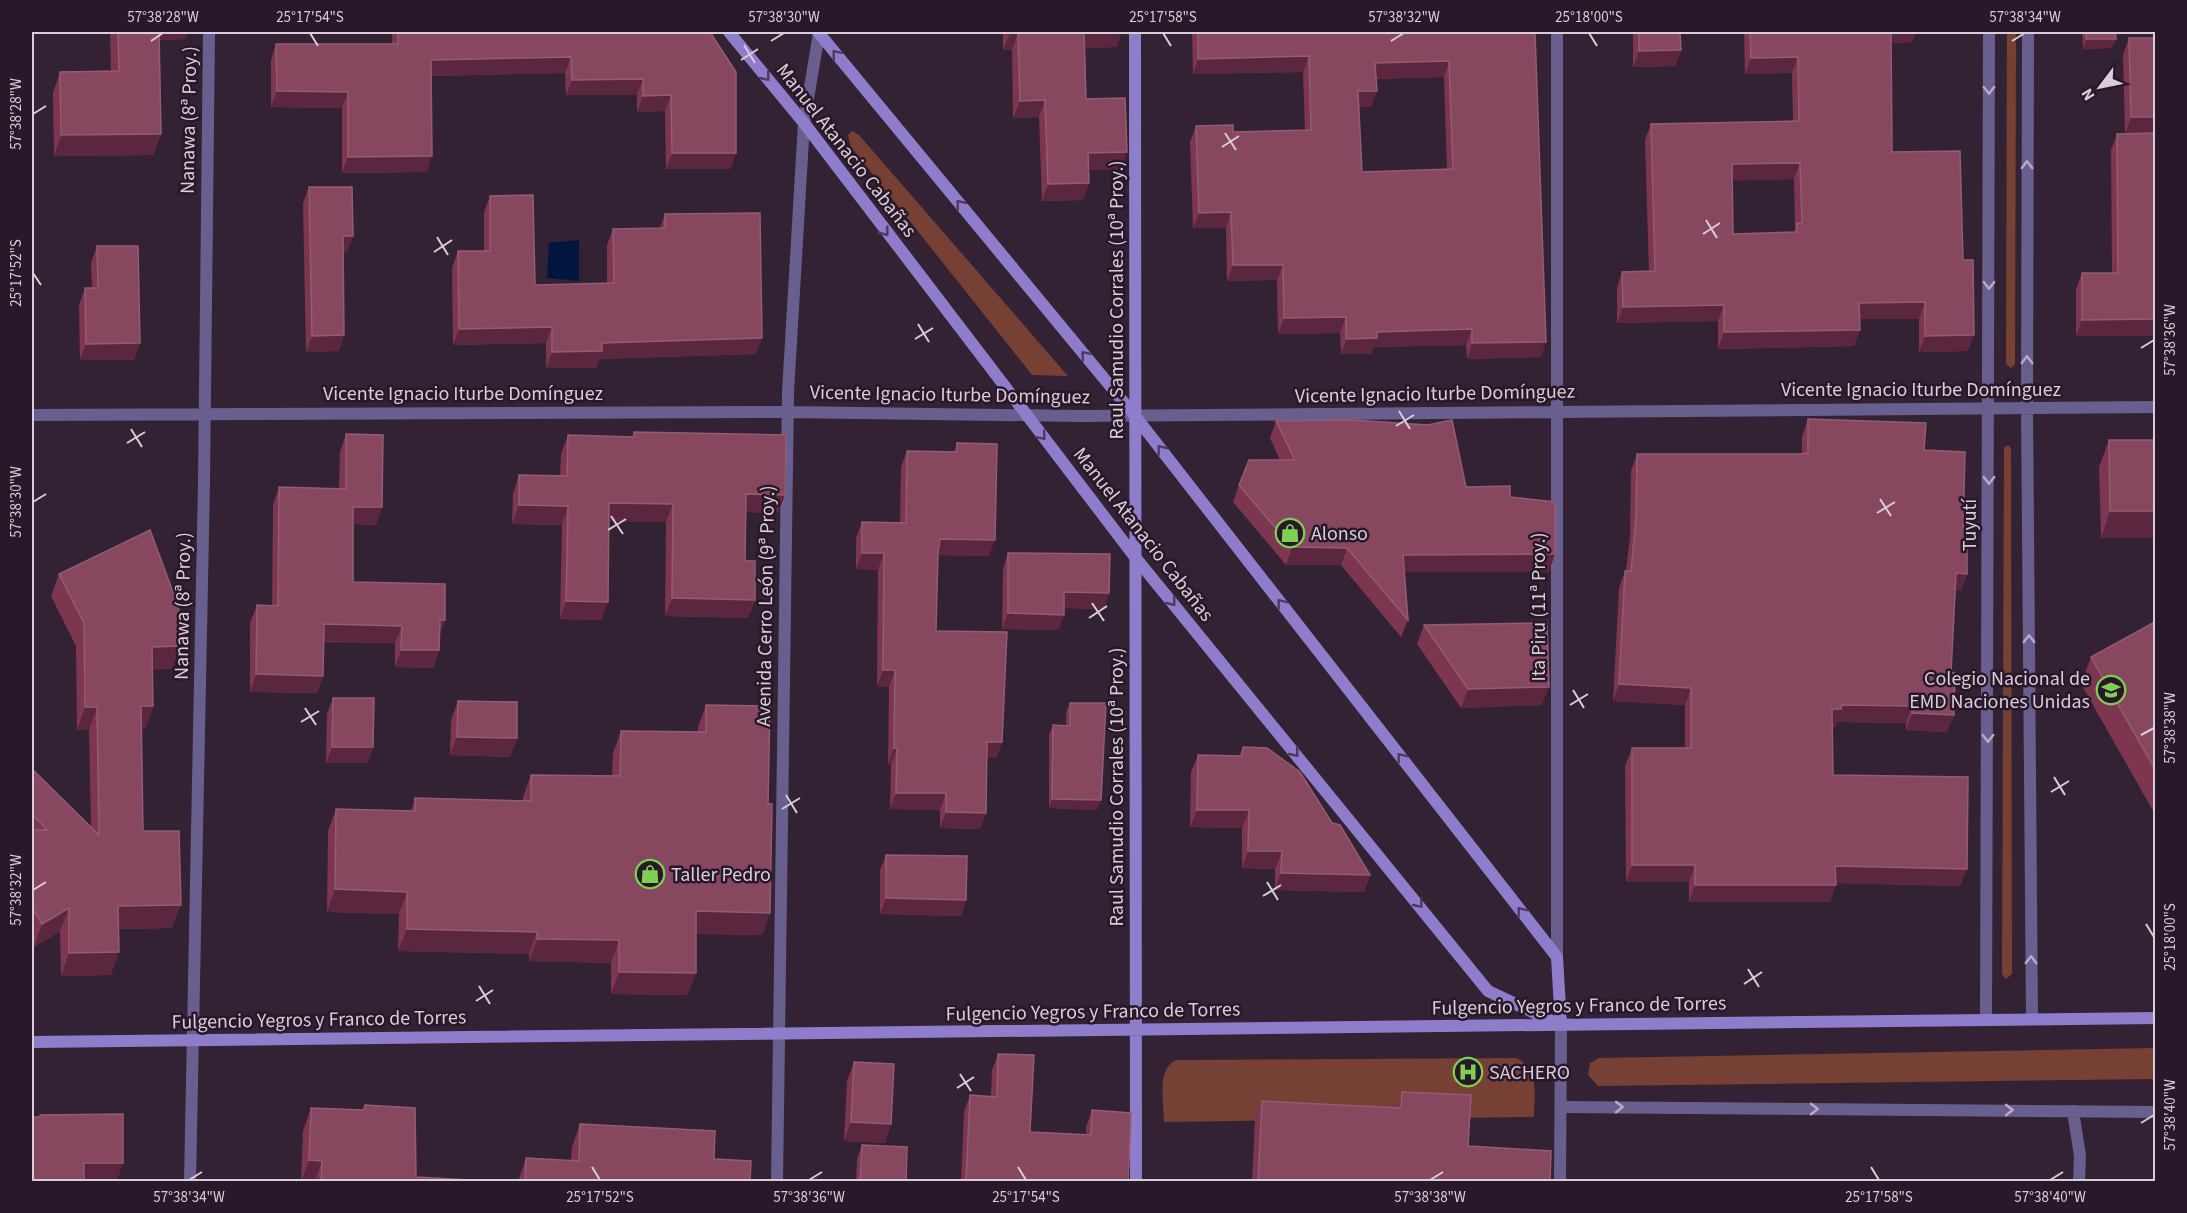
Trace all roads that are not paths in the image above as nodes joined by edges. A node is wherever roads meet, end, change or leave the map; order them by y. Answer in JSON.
{"nodes":[{"id":1,"x":209,"y":32,"type":"edge"},
{"id":2,"x":729,"y":32,"type":"edge"},
{"id":3,"x":819,"y":32,"type":"edge"},
{"id":4,"x":1135,"y":32,"type":"edge"},
{"id":5,"x":1557,"y":32,"type":"edge"},
{"id":6,"x":1989,"y":32,"type":"edge"},
{"id":7,"x":2028,"y":32,"type":"edge"},
{"id":8,"x":804,"y":123,"type":"junction"},
{"id":9,"x":2156,"y":407,"type":"edge"},
{"id":10,"x":1989,"y":408,"type":"junction"},
{"id":11,"x":2027,"y":408,"type":"junction"},
{"id":12,"x":788,"y":412,"type":"junction"},
{"id":13,"x":1557,"y":412,"type":"junction"},
{"id":14,"x":204,"y":414,"type":"junction"},
{"id":15,"x":32,"y":415,"type":"edge"},
{"id":16,"x":1026,"y":416,"type":"junction"},
{"id":17,"x":1135,"y":416,"type":"junction"},
{"id":18,"x":1135,"y":557,"type":"junction"},
{"id":19,"x":1557,"y":957,"type":"junction"},
{"id":20,"x":2156,"y":1018,"type":"edge"},
{"id":21,"x":2032,"y":1019,"type":"junction"},
{"id":22,"x":1986,"y":1020,"type":"junction"},
{"id":23,"x":1561,"y":1025,"type":"junction"},
{"id":24,"x":1136,"y":1030,"type":"junction"},
{"id":25,"x":779,"y":1034,"type":"junction"},
{"id":26,"x":192,"y":1040,"type":"junction"},
{"id":27,"x":32,"y":1042,"type":"edge"},
{"id":28,"x":1561,"y":1107,"type":"junction"},
{"id":29,"x":2073,"y":1111,"type":"junction"},
{"id":30,"x":2156,"y":1112,"type":"edge"},
{"id":31,"x":190,"y":1182,"type":"edge"},
{"id":32,"x":777,"y":1182,"type":"edge"},
{"id":33,"x":1136,"y":1182,"type":"edge"},
{"id":34,"x":1560,"y":1182,"type":"edge"},
{"id":35,"x":2079,"y":1182,"type":"edge"}],
"edges":[{"from":1,"to":14,"type":"street","name":"Nanawa (8ª Proy.)"},
{"from":2,"to":8,"type":"street","name":"Manuel Atanacio Cabañas","one_way":true},
{"from":3,"to":8,"type":"street","name":"Avenida Cerro León (9ª Proy.)"},
{"from":17,"to":3,"type":"street","one_way":true},
{"from":4,"to":17,"type":"street","name":"Raul Samudio Corrales (10ª Proy.)"},
{"from":5,"to":13,"type":"street","name":"Ita Piru (11ª Proy.)"},
{"from":6,"to":10,"type":"street","name":"Tuyutí","one_way":true},
{"from":11,"to":7,"type":"street","one_way":true},
{"from":8,"to":12,"type":"street","name":"Avenida Cerro León (9ª Proy.)"},
{"from":8,"to":16,"type":"street","name":"Manuel Atanacio Cabañas","one_way":true},
{"from":9,"to":11,"type":"street","name":"Vicente Ignacio Iturbe Domínguez"},
{"from":10,"to":11,"type":"street","name":"Vicente Ignacio Iturbe Domínguez"},
{"from":10,"to":13,"type":"street","name":"Vicente Ignacio Iturbe Domínguez"},
{"from":10,"to":22,"type":"street","name":"Tuyutí","one_way":true},
{"from":21,"to":11,"type":"street","one_way":true},
{"from":12,"to":14,"type":"street","name":"Vicente Ignacio Iturbe Domínguez"},
{"from":12,"to":16,"type":"street","name":"Vicente Ignacio Iturbe Domínguez"},
{"from":12,"to":25,"type":"street","name":"Avenida Cerro León (9ª Proy.)"},
{"from":13,"to":17,"type":"street","name":"Vicente Ignacio Iturbe Domínguez"},
{"from":13,"to":19,"type":"street","name":"Ita Piru (11ª Proy.)"},
{"from":14,"to":15,"type":"street","name":"Vicente Ignacio Iturbe Domínguez"},
{"from":14,"to":26,"type":"street","name":"Nanawa (8ª Proy.)"},
{"from":16,"to":17,"type":"street","name":"Vicente Ignacio Iturbe Domínguez"},
{"from":16,"to":18,"type":"street","name":"Manuel Atanacio Cabañas","one_way":true},
{"from":17,"to":18,"type":"street","name":"Raul Samudio Corrales (10ª Proy.)"},
{"from":19,"to":17,"type":"street","one_way":true},
{"from":18,"to":23,"type":"street","name":"Manuel Atanacio Cabañas","one_way":true},
{"from":18,"to":24,"type":"street","name":"Raul Samudio Corrales (10ª Proy.)"},
{"from":19,"to":23,"type":"street","name":"Ita Piru (11ª Proy.)"},
{"from":20,"to":21,"type":"street","name":"Fulgencio Yegros y Franco de Torres"},
{"from":21,"to":22,"type":"street","name":"Fulgencio Yegros y Franco de Torres"},
{"from":22,"to":23,"type":"street","name":"Fulgencio Yegros y Franco de Torres"},
{"from":23,"to":24,"type":"street","name":"Fulgencio Yegros y Franco de Torres"},
{"from":23,"to":28,"type":"street","name":"Ita Piru (11ª Proy.)"},
{"from":24,"to":25,"type":"street","name":"Fulgencio Yegros y Franco de Torres"},
{"from":24,"to":33,"type":"street","name":"Raul Samudio Corrales (10ª Proy.)"},
{"from":25,"to":26,"type":"street","name":"Fulgencio Yegros y Franco de Torres"},
{"from":25,"to":32,"type":"street","name":"Avenida Cerro León (9ª Proy.)"},
{"from":26,"to":27,"type":"street","name":"Fulgencio Yegros y Franco de Torres"},
{"from":26,"to":31,"type":"street","name":"Nanawa (8ª Proy.)"},
{"from":28,"to":29,"type":"street","one_way":true},
{"from":28,"to":34,"type":"street","name":"Ita Piru (11ª Proy.)"},
{"from":29,"to":30,"type":"street"},
{"from":29,"to":35,"type":"street"}]}
